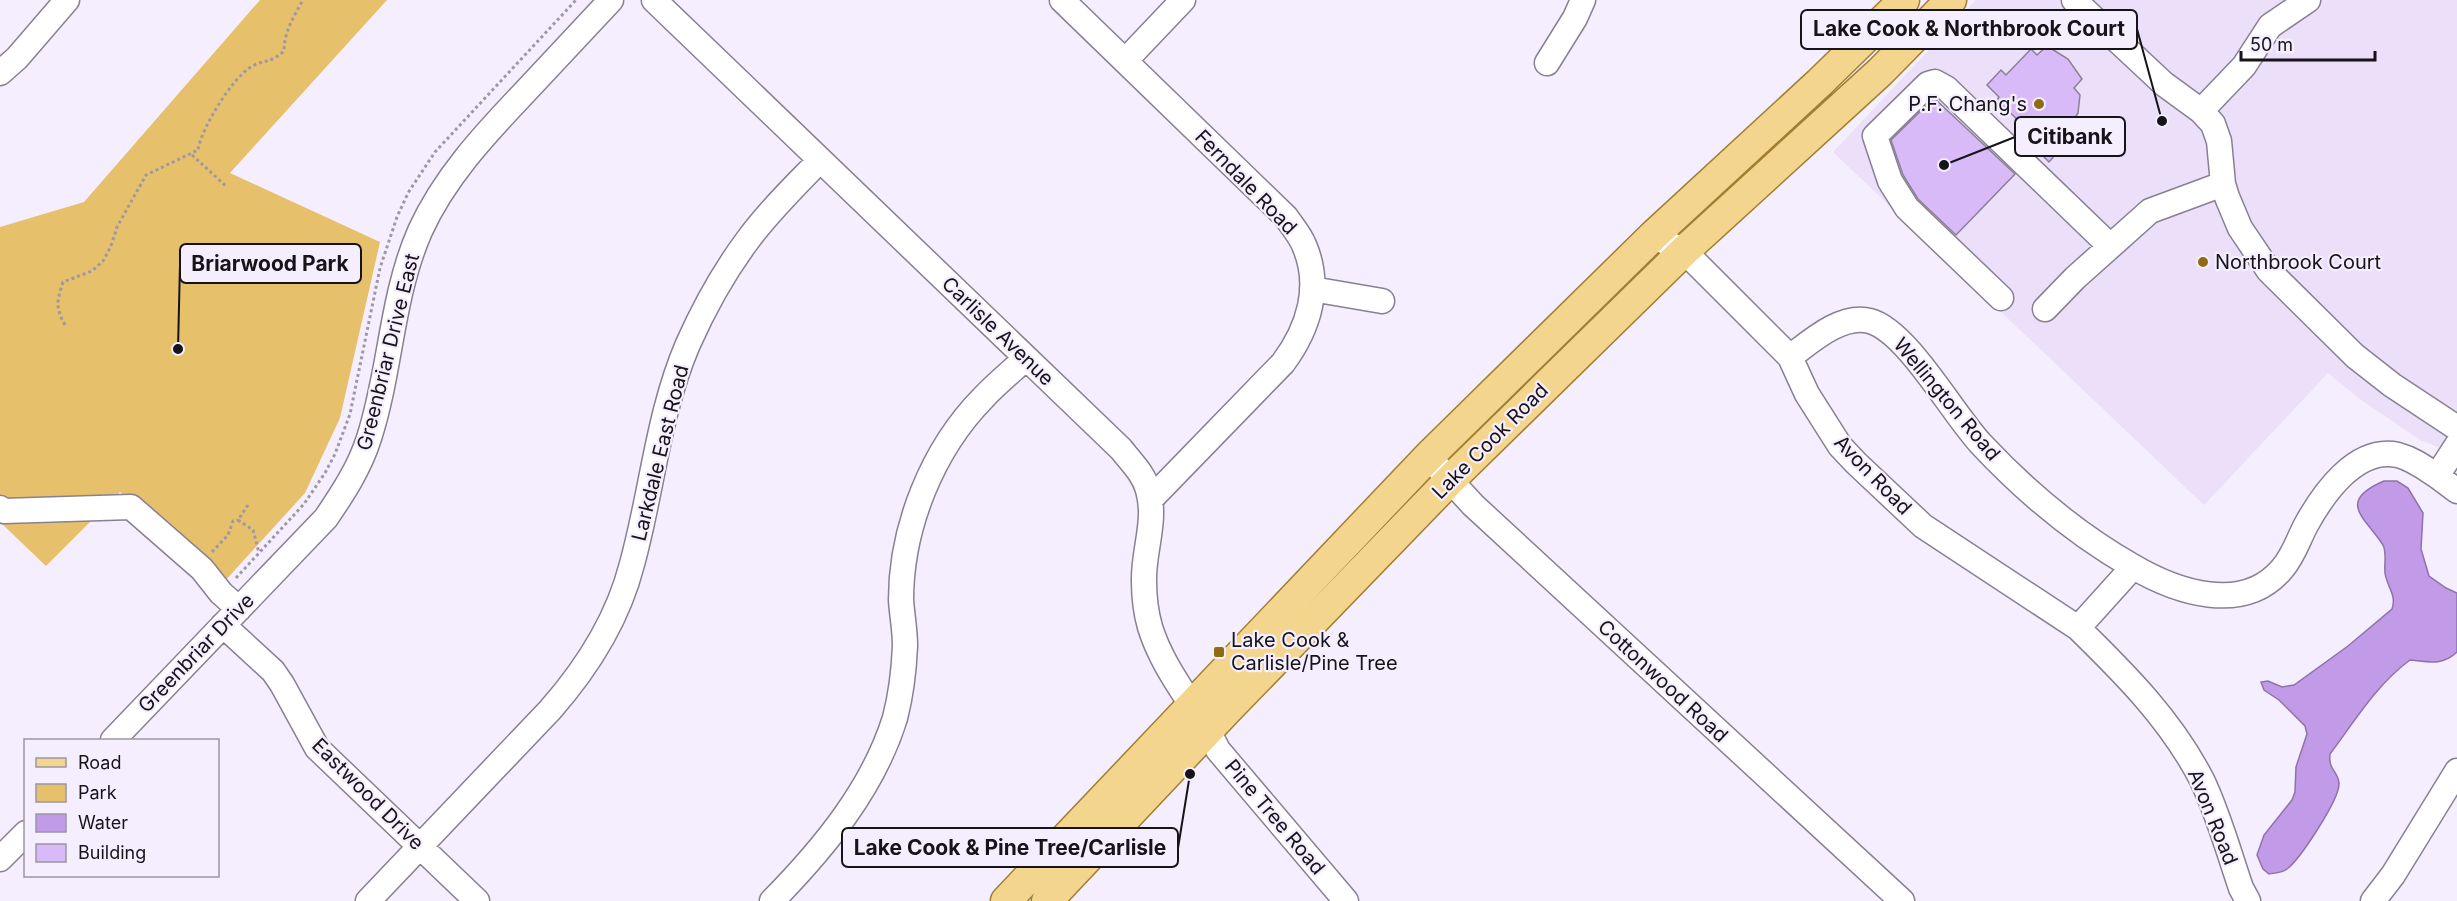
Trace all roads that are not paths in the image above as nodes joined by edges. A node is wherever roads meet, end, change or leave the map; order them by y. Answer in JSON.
{"nodes":[{"id":1,"x":67,"y":0,"type":"edge"},
{"id":2,"x":611,"y":0,"type":"edge"},
{"id":3,"x":654,"y":0,"type":"edge"},
{"id":4,"x":1062,"y":0,"type":"edge"},
{"id":5,"x":1183,"y":0,"type":"edge"},
{"id":6,"x":1583,"y":0,"type":"edge"},
{"id":7,"x":1904,"y":0,"type":"edge"},
{"id":8,"x":1951,"y":0,"type":"edge"},
{"id":9,"x":2074,"y":0,"type":"edge"},
{"id":10,"x":2308,"y":0,"type":"edge"},
{"id":11,"x":1125,"y":61,"type":"junction"},
{"id":12,"x":1547,"y":63,"type":"dead end"},
{"id":13,"x":0,"y":73,"type":"edge"},
{"id":14,"x":2201,"y":111,"type":"junction"},
{"id":15,"x":820,"y":160,"type":"junction"},
{"id":16,"x":2223,"y":184,"type":"junction"},
{"id":17,"x":1653,"y":236,"type":"junction"},
{"id":18,"x":2110,"y":246,"type":"junction"},
{"id":19,"x":1684,"y":251,"type":"junction"},
{"id":20,"x":1312,"y":289,"type":"junction"},
{"id":21,"x":2001,"y":298,"type":"dead end"},
{"id":22,"x":1382,"y":301,"type":"dead end"},
{"id":23,"x":2045,"y":309,"type":"dead end"},
{"id":24,"x":1790,"y":357,"type":"junction"},
{"id":25,"x":1026,"y":358,"type":"junction"},
{"id":26,"x":2457,"y":428,"type":"edge"},
{"id":27,"x":2457,"y":445,"type":"edge"},
{"id":28,"x":1428,"y":457,"type":"junction"},
{"id":29,"x":2438,"y":476,"type":"junction"},
{"id":30,"x":1450,"y":480,"type":"junction"},
{"id":31,"x":2457,"y":491,"type":"edge"},
{"id":32,"x":1150,"y":500,"type":"junction"},
{"id":33,"x":0,"y":508,"type":"edge"},
{"id":34,"x":280,"y":566,"type":"joint"},
{"id":35,"x":2133,"y":567,"type":"junction"},
{"id":36,"x":231,"y":617,"type":"junction"},
{"id":37,"x":2078,"y":628,"type":"junction"},
{"id":38,"x":1191,"y":704,"type":"junction"},
{"id":39,"x":1209,"y":730,"type":"junction"},
{"id":40,"x":115,"y":739,"type":"edge"},
{"id":41,"x":2457,"y":771,"type":"edge"},
{"id":42,"x":24,"y":835,"type":"edge"},
{"id":43,"x":420,"y":846,"type":"junction"},
{"id":44,"x":0,"y":859,"type":"edge"},
{"id":45,"x":368,"y":901,"type":"edge"},
{"id":46,"x":477,"y":901,"type":"edge"},
{"id":47,"x":772,"y":901,"type":"edge"},
{"id":48,"x":1006,"y":901,"type":"edge"},
{"id":49,"x":1047,"y":901,"type":"edge"},
{"id":50,"x":1346,"y":901,"type":"edge"},
{"id":51,"x":1902,"y":901,"type":"edge"},
{"id":52,"x":2248,"y":901,"type":"edge"},
{"id":53,"x":2373,"y":901,"type":"edge"}],
"edges":[{"from":1,"to":13,"type":"street"},
{"from":2,"to":34,"type":"street","name":"Greenbriar Drive East"},
{"from":3,"to":15,"type":"street","name":"Carlisle Avenue"},
{"from":4,"to":11,"type":"street","name":"Ferndale Road"},
{"from":5,"to":11,"type":"street"},
{"from":6,"to":12,"type":"street"},
{"from":7,"to":17,"type":"main road","name":"Lake Cook Road"},
{"from":8,"to":19,"type":"main road","name":"Lake Cook Road"},
{"from":9,"to":14,"type":"street"},
{"from":10,"to":14,"type":"street"},
{"from":11,"to":20,"type":"street","name":"Ferndale Road"},
{"from":14,"to":16,"type":"street"},
{"from":15,"to":25,"type":"street","name":"Carlisle Avenue"},
{"from":15,"to":43,"type":"street","name":"Larkdale East Road"},
{"from":16,"to":18,"type":"street"},
{"from":16,"to":26,"type":"street"},
{"from":17,"to":19,"type":"street","name":"Avon Road"},
{"from":17,"to":28,"type":"main road","name":"Lake Cook Road"},
{"from":18,"to":21,"type":"street"},
{"from":18,"to":23,"type":"street"},
{"from":19,"to":24,"type":"street","name":"Avon Road"},
{"from":19,"to":30,"type":"main road","name":"Lake Cook Road"},
{"from":20,"to":22,"type":"street"},
{"from":20,"to":32,"type":"street","name":"Ferndale Road"},
{"from":24,"to":35,"type":"street","name":"Wellington Road"},
{"from":24,"to":37,"type":"street","name":"Avon Road"},
{"from":25,"to":32,"type":"street","name":"Carlisle Avenue"},
{"from":25,"to":47,"type":"street"},
{"from":27,"to":29,"type":"street"},
{"from":28,"to":30,"type":"street","name":"Cottonwood Road"},
{"from":28,"to":38,"type":"main road","name":"Lake Cook Road"},
{"from":29,"to":31,"type":"street"},
{"from":29,"to":35,"type":"street","name":"Wellington Road"},
{"from":30,"to":39,"type":"main road","name":"Lake Cook Road"},
{"from":30,"to":51,"type":"street","name":"Cottonwood Road"},
{"from":32,"to":38,"type":"street","name":"Carlisle Avenue"},
{"from":33,"to":36,"type":"street","name":"Eastwood Drive"},
{"from":34,"to":36,"type":"street","name":"Greenbriar Drive"},
{"from":35,"to":37,"type":"street"},
{"from":36,"to":40,"type":"street","name":"Greenbriar Drive"},
{"from":36,"to":43,"type":"street","name":"Eastwood Drive"},
{"from":37,"to":52,"type":"street","name":"Avon Road"},
{"from":38,"to":39,"type":"street","name":"Carlisle Avenue"},
{"from":38,"to":48,"type":"main road","name":"Lake Cook Road"},
{"from":39,"to":49,"type":"main road","name":"Lake Cook Road"},
{"from":39,"to":50,"type":"street","name":"Pine Tree Road"},
{"from":41,"to":53,"type":"street"},
{"from":42,"to":44,"type":"street"},
{"from":43,"to":45,"type":"street","name":"Larkdale East Road"},
{"from":43,"to":46,"type":"street","name":"Eastwood Drive"}]}
